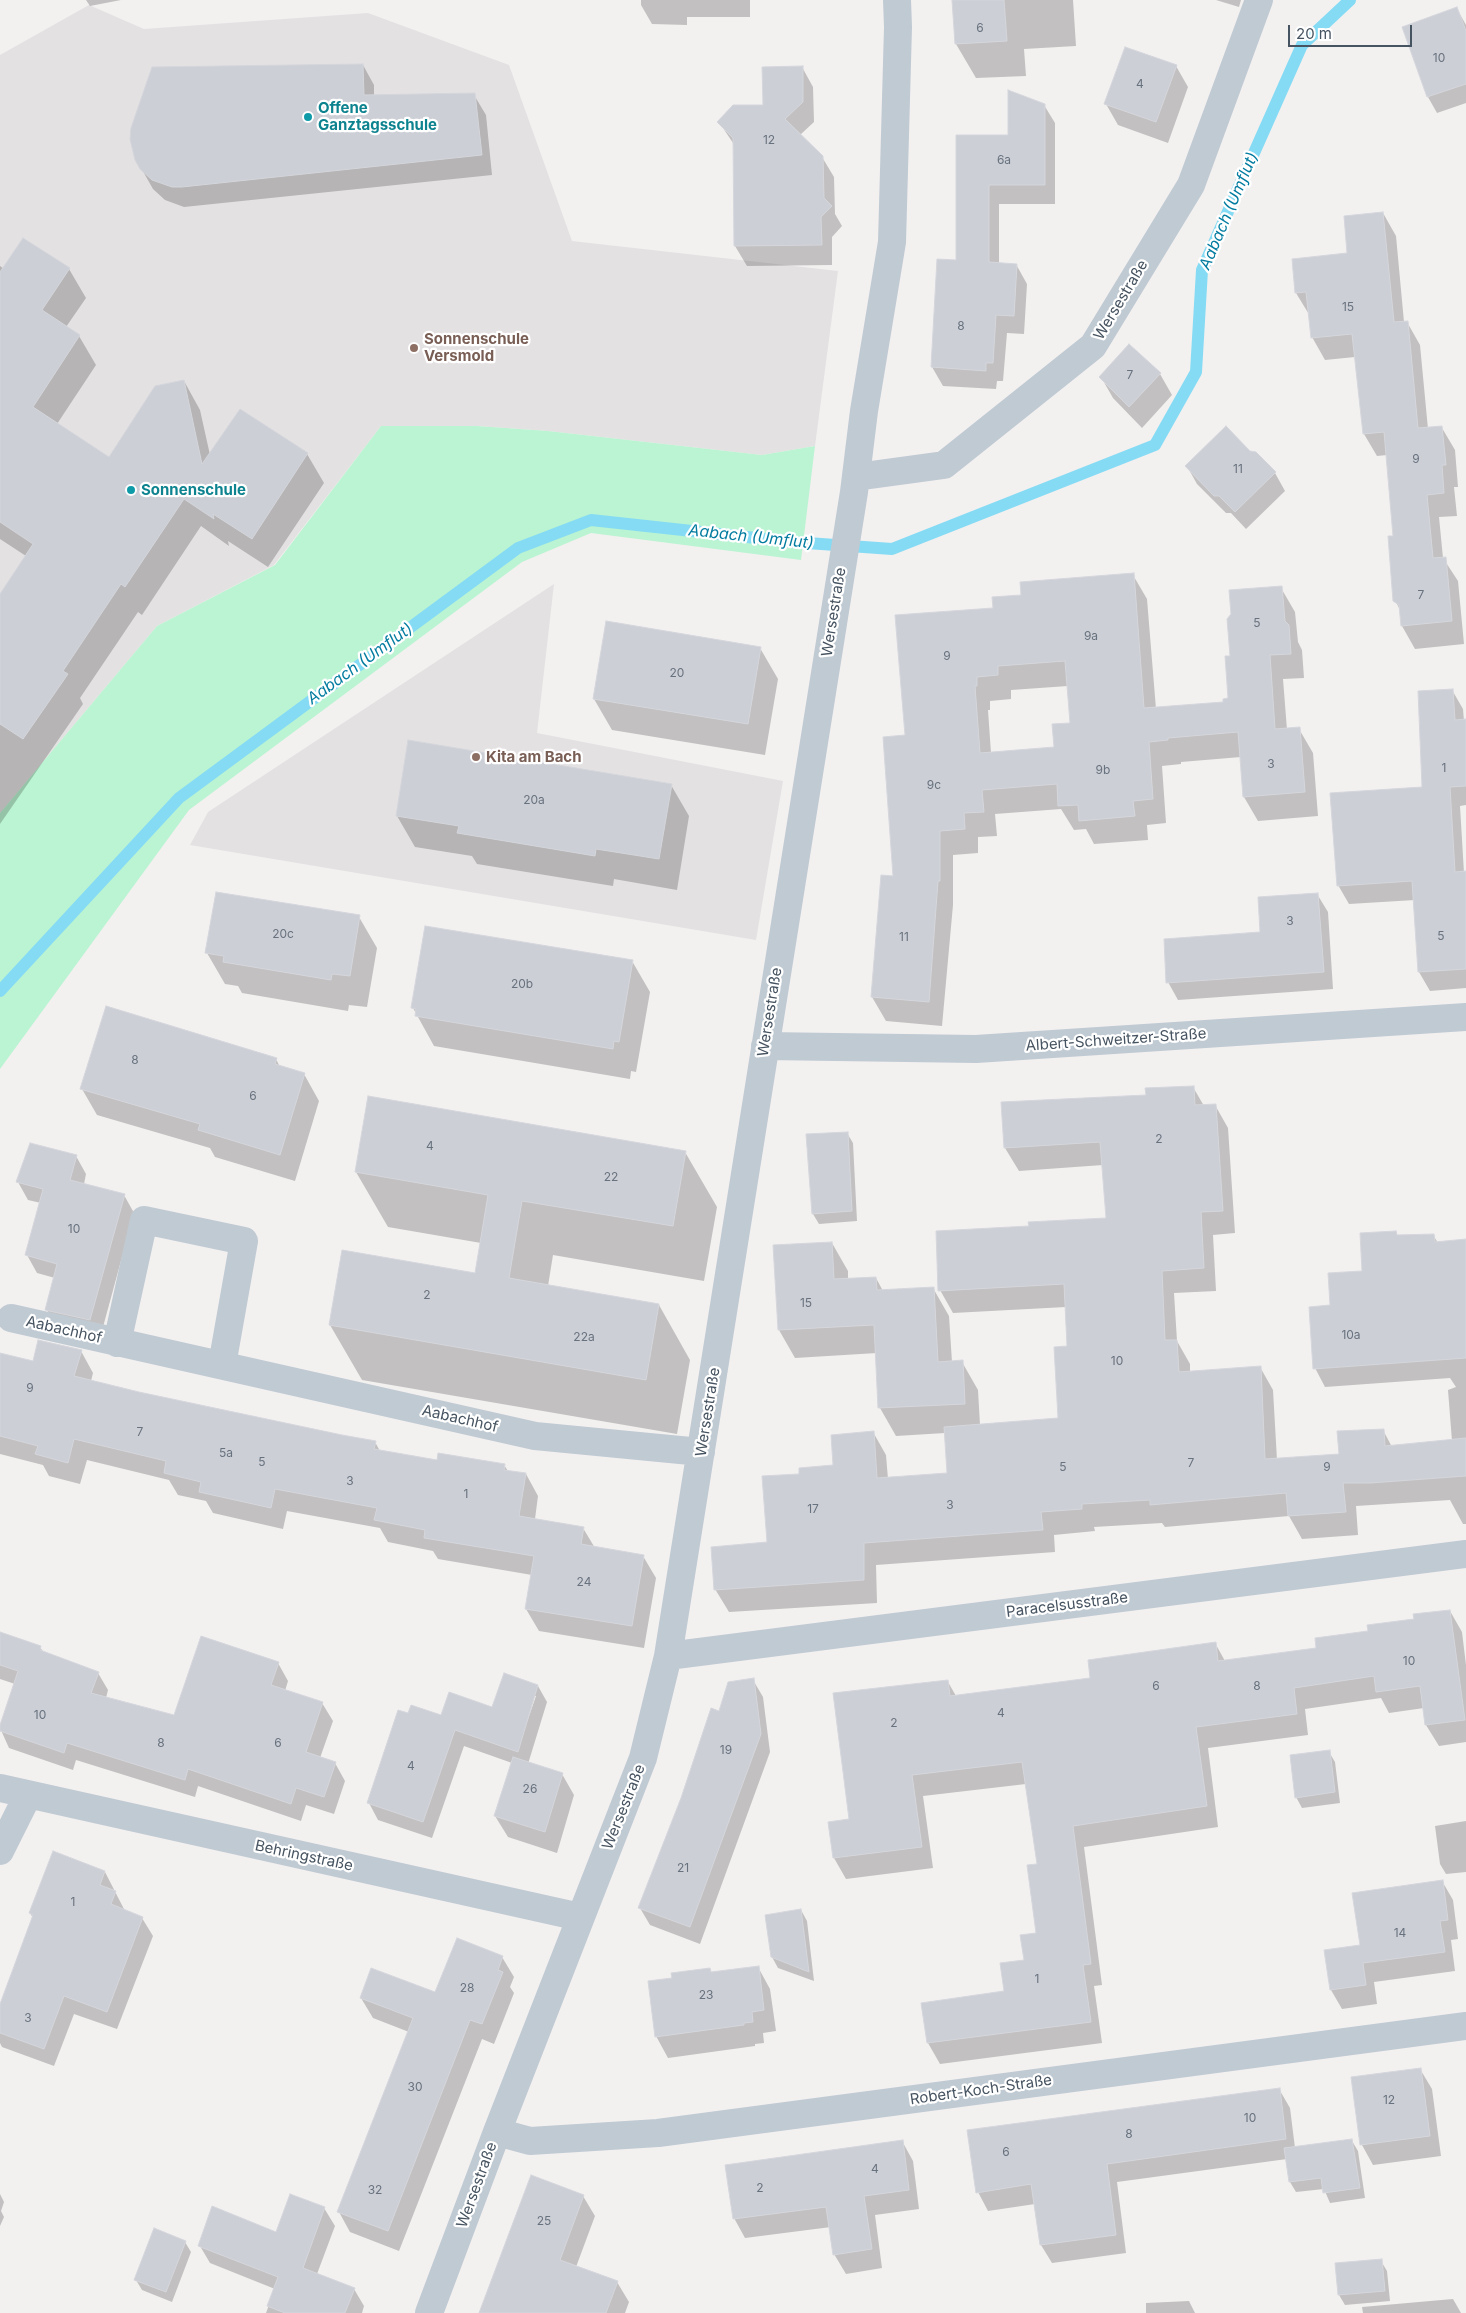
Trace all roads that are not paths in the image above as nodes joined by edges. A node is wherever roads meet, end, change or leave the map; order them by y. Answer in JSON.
{"nodes":[{"id":1,"x":897,"y":0,"type":"edge"},
{"id":2,"x":1259,"y":0,"type":"edge"},
{"id":3,"x":855,"y":485,"type":"junction"},
{"id":4,"x":1466,"y":1017,"type":"edge"},
{"id":5,"x":765,"y":1046,"type":"junction"},
{"id":6,"x":11,"y":1318,"type":"dead end"},
{"id":7,"x":117,"y":1342,"type":"junction"},
{"id":8,"x":222,"y":1364,"type":"junction"},
{"id":9,"x":701,"y":1452,"type":"junction"},
{"id":10,"x":1466,"y":1554,"type":"edge"},
{"id":11,"x":668,"y":1656,"type":"junction"},
{"id":12,"x":0,"y":1788,"type":"edge"},
{"id":13,"x":28,"y":1795,"type":"junction"},
{"id":14,"x":0,"y":1851,"type":"edge"},
{"id":15,"x":580,"y":1917,"type":"junction"},
{"id":16,"x":1466,"y":2026,"type":"edge"},
{"id":17,"x":497,"y":2132,"type":"junction"},
{"id":18,"x":429,"y":2313,"type":"edge"}],
"edges":[{"from":1,"to":3,"type":"street","name":"Wersestraße"},
{"from":2,"to":3,"type":"street","name":"Wersestraße"},
{"from":3,"to":5,"type":"street","name":"Wersestraße"},
{"from":4,"to":5,"type":"street","name":"Albert-Schweitzer-Straße"},
{"from":5,"to":9,"type":"street","name":"Wersestraße"},
{"from":6,"to":7,"type":"street","name":"Aabachhof"},
{"from":7,"to":8,"type":"street","name":"Aabachhof"},
{"from":7,"to":8,"type":"street","name":"Aabachhof"},
{"from":8,"to":9,"type":"street","name":"Aabachhof"},
{"from":9,"to":11,"type":"street","name":"Wersestraße"},
{"from":10,"to":11,"type":"street","name":"Paracelsusstraße"},
{"from":11,"to":15,"type":"street","name":"Wersestraße"},
{"from":12,"to":13,"type":"street","name":"Behringstraße"},
{"from":13,"to":14,"type":"street"},
{"from":13,"to":15,"type":"street","name":"Behringstraße"},
{"from":15,"to":17,"type":"street","name":"Wersestraße"},
{"from":16,"to":17,"type":"street","name":"Robert-Koch-Straße"},
{"from":17,"to":18,"type":"street","name":"Wersestraße"}]}
